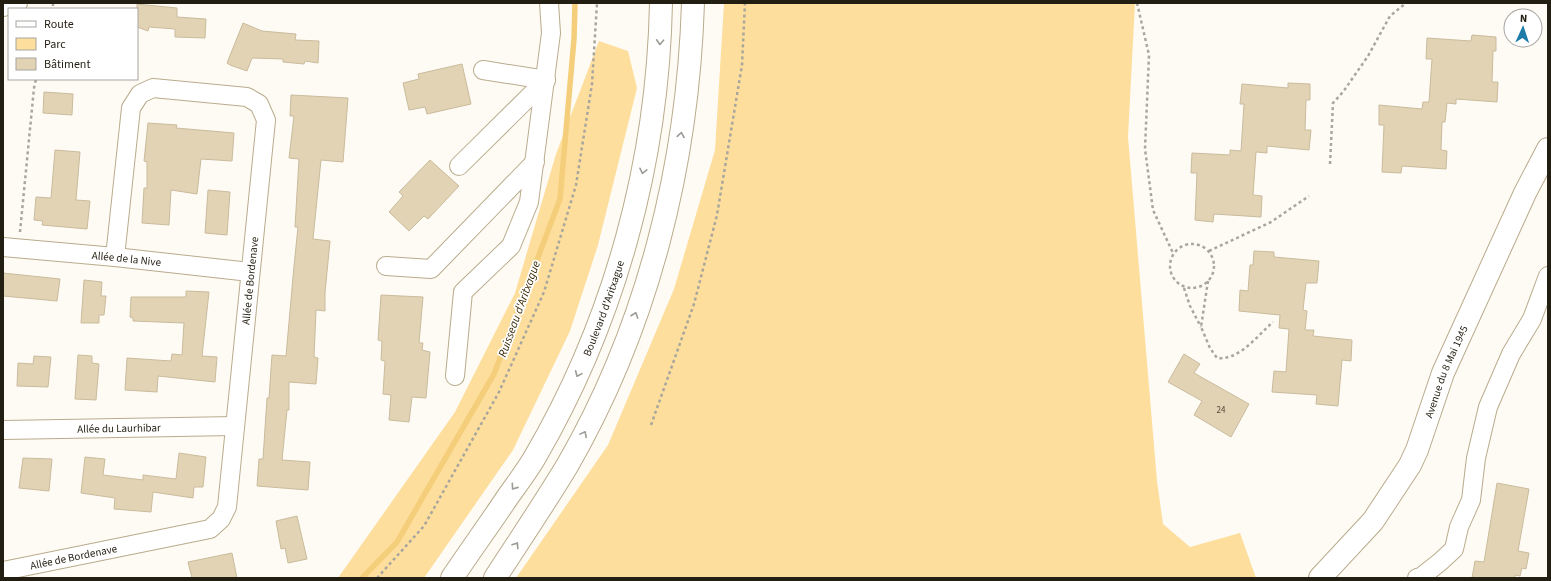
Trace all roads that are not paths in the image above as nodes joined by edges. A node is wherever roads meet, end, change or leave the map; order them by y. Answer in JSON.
{"nodes":[{"id":1,"x":18,"y":3,"type":"edge"},
{"id":2,"x":549,"y":3,"type":"edge"},
{"id":3,"x":661,"y":3,"type":"edge"},
{"id":4,"x":693,"y":3,"type":"edge"},
{"id":5,"x":3,"y":7,"type":"edge"},
{"id":6,"x":483,"y":70,"type":"dead end"},
{"id":7,"x":546,"y":80,"type":"junction"},
{"id":8,"x":1548,"y":149,"type":"edge"},
{"id":9,"x":534,"y":162,"type":"junction"},
{"id":10,"x":459,"y":166,"type":"dead end"},
{"id":11,"x":10,"y":247,"type":"edge"},
{"id":12,"x":115,"y":257,"type":"junction"},
{"id":13,"x":386,"y":266,"type":"dead end"},
{"id":14,"x":250,"y":272,"type":"junction"},
{"id":15,"x":1548,"y":276,"type":"edge"},
{"id":16,"x":455,"y":376,"type":"dead end"},
{"id":17,"x":235,"y":426,"type":"junction"},
{"id":18,"x":3,"y":430,"type":"edge"},
{"id":19,"x":3,"y":571,"type":"edge"},
{"id":20,"x":452,"y":578,"type":"edge"},
{"id":21,"x":495,"y":578,"type":"edge"},
{"id":22,"x":1320,"y":578,"type":"edge"},
{"id":23,"x":1418,"y":578,"type":"edge"}],
"edges":[{"from":1,"to":5,"type":"street"},
{"from":2,"to":7,"type":"street"},
{"from":3,"to":20,"type":"main road","name":"Boulevard d'Aritxague","one_way":true},
{"from":21,"to":4,"type":"main road","one_way":true},
{"from":6,"to":7,"type":"street"},
{"from":7,"to":9,"type":"street"},
{"from":7,"to":10,"type":"street"},
{"from":8,"to":22,"type":"main road","name":"Avenue du 8 Mai 1945"},
{"from":9,"to":13,"type":"street"},
{"from":9,"to":16,"type":"street"},
{"from":11,"to":12,"type":"street","name":"Allée de la Nive"},
{"from":12,"to":14,"type":"street","name":"Allée de la Nive"},
{"from":12,"to":14,"type":"street","name":"Allée de Bordenave"},
{"from":14,"to":17,"type":"street","name":"Allée de Bordenave"},
{"from":15,"to":23,"type":"street"},
{"from":17,"to":18,"type":"street","name":"Allée du Laurhibar"},
{"from":17,"to":19,"type":"street","name":"Allée de Bordenave"}]}
